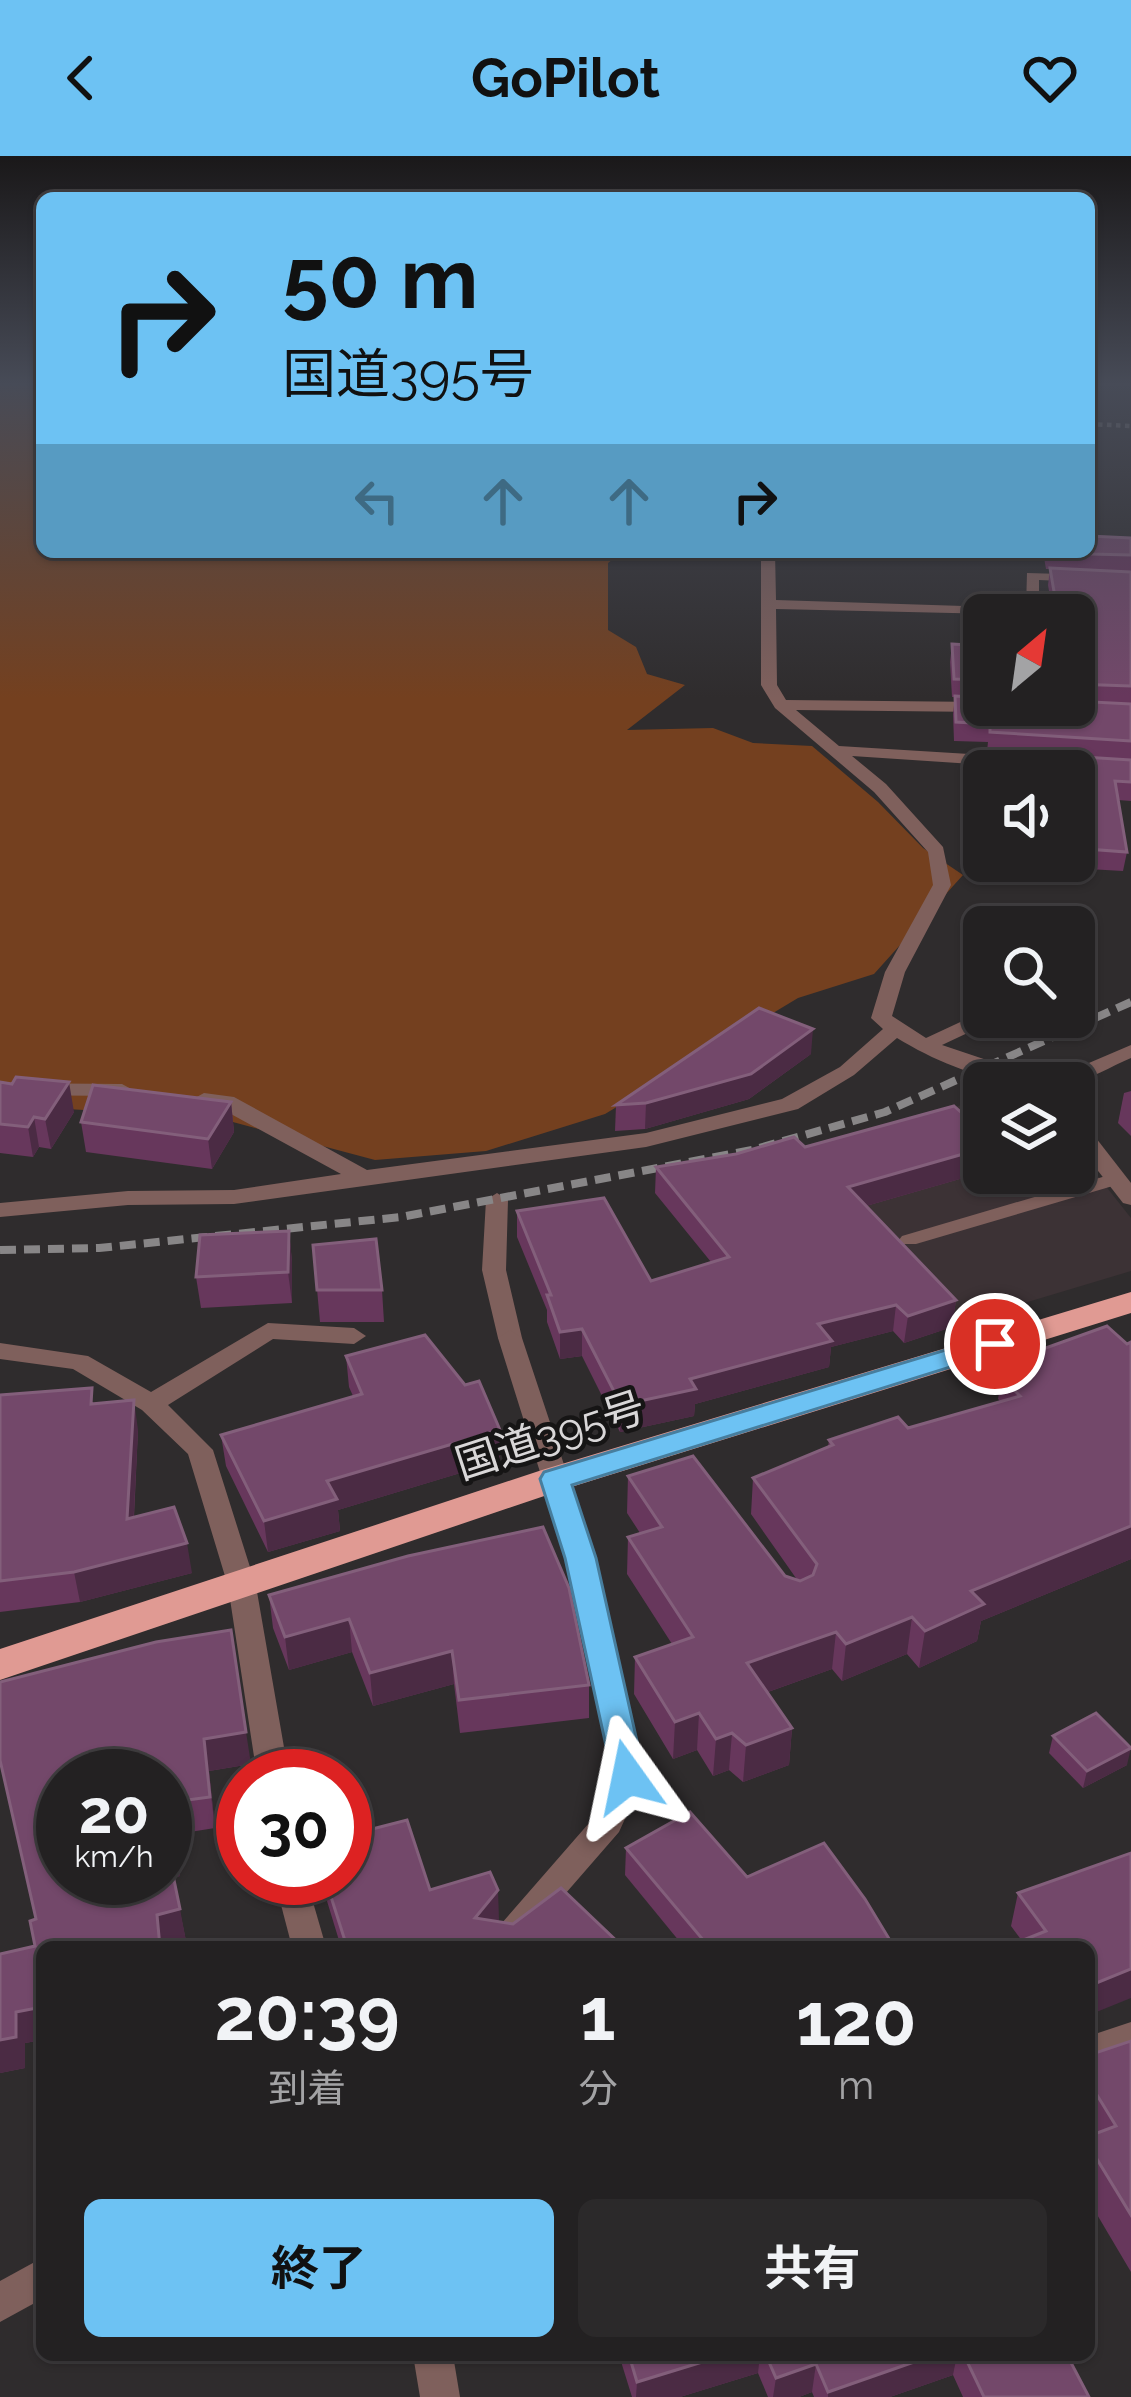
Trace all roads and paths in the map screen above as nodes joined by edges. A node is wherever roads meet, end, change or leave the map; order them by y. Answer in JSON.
{"nodes":[{"id":1,"x":768,"y":558,"type":"edge"},
{"id":2,"x":1131,"y":580,"type":"edge"},
{"id":3,"x":768,"y":604,"type":"junction"},
{"id":4,"x":781,"y":705,"type":"junction"},
{"id":5,"x":963,"y":707,"type":"edge"},
{"id":6,"x":829,"y":749,"type":"junction"},
{"id":7,"x":963,"y":758,"type":"edge"},
{"id":8,"x":963,"y":1028,"type":"edge"},
{"id":9,"x":895,"y":1029,"type":"junction"},
{"id":10,"x":929,"y":1044,"type":"junction"},
{"id":11,"x":1131,"y":1051,"type":"edge"},
{"id":12,"x":976,"y":1062,"type":"edge"},
{"id":13,"x":1095,"y":1066,"type":"edge"},
{"id":14,"x":0,"y":1090,"type":"edge"},
{"id":15,"x":1095,"y":1151,"type":"edge"},
{"id":16,"x":364,"y":1177,"type":"junction"},
{"id":17,"x":1124,"y":1188,"type":"edge"},
{"id":18,"x":497,"y":1200,"type":"dead end"},
{"id":19,"x":0,"y":1210,"type":"edge"},
{"id":20,"x":909,"y":1240,"type":"dead end"},
{"id":21,"x":1131,"y":1302,"type":"edge"},
{"id":22,"x":354,"y":1336,"type":"dead end"},
{"id":23,"x":0,"y":1352,"type":"edge"},
{"id":24,"x":151,"y":1404,"type":"junction"},
{"id":25,"x":555,"y":1479,"type":"junction"},
{"id":26,"x":242,"y":1586,"type":"junction"},
{"id":27,"x":0,"y":1666,"type":"edge"},
{"id":28,"x":269,"y":1749,"type":"edge"},
{"id":29,"x":297,"y":1905,"type":"edge"},
{"id":30,"x":307,"y":1941,"type":"edge"},
{"id":31,"x":503,"y":1941,"type":"edge"},
{"id":32,"x":1131,"y":2038,"type":"edge"},
{"id":33,"x":1095,"y":2050,"type":"edge"},
{"id":34,"x":36,"y":2281,"type":"edge"},
{"id":35,"x":0,"y":2303,"type":"edge"},
{"id":36,"x":435,"y":2361,"type":"edge"},
{"id":37,"x":440,"y":2397,"type":"edge"}],
"edges":[{"from":1,"to":3,"type":"street"},
{"from":2,"to":3,"type":"street"},
{"from":3,"to":4,"type":"street"},
{"from":4,"to":5,"type":"street"},
{"from":4,"to":6,"type":"street"},
{"from":6,"to":7,"type":"street"},
{"from":6,"to":9,"type":"street"},
{"from":8,"to":10,"type":"street"},
{"from":9,"to":10,"type":"street"},
{"from":9,"to":16,"type":"street"},
{"from":10,"to":12,"type":"street"},
{"from":11,"to":13,"type":"street"},
{"from":14,"to":16,"type":"street"},
{"from":15,"to":17,"type":"street"},
{"from":16,"to":19,"type":"street"},
{"from":17,"to":20,"type":"lane"},
{"from":18,"to":25,"type":"street"},
{"from":21,"to":25,"type":"highway","name":"国道395号"},
{"from":22,"to":24,"type":"street"},
{"from":23,"to":24,"type":"street"},
{"from":24,"to":26,"type":"street"},
{"from":25,"to":26,"type":"highway","name":"国道395号"},
{"from":25,"to":31,"type":"street"},
{"from":26,"to":27,"type":"highway","name":"国道395号"},
{"from":26,"to":28,"type":"street"},
{"from":29,"to":30,"type":"street"},
{"from":32,"to":33,"type":"street"},
{"from":34,"to":35,"type":"street"},
{"from":36,"to":37,"type":"street"}]}
